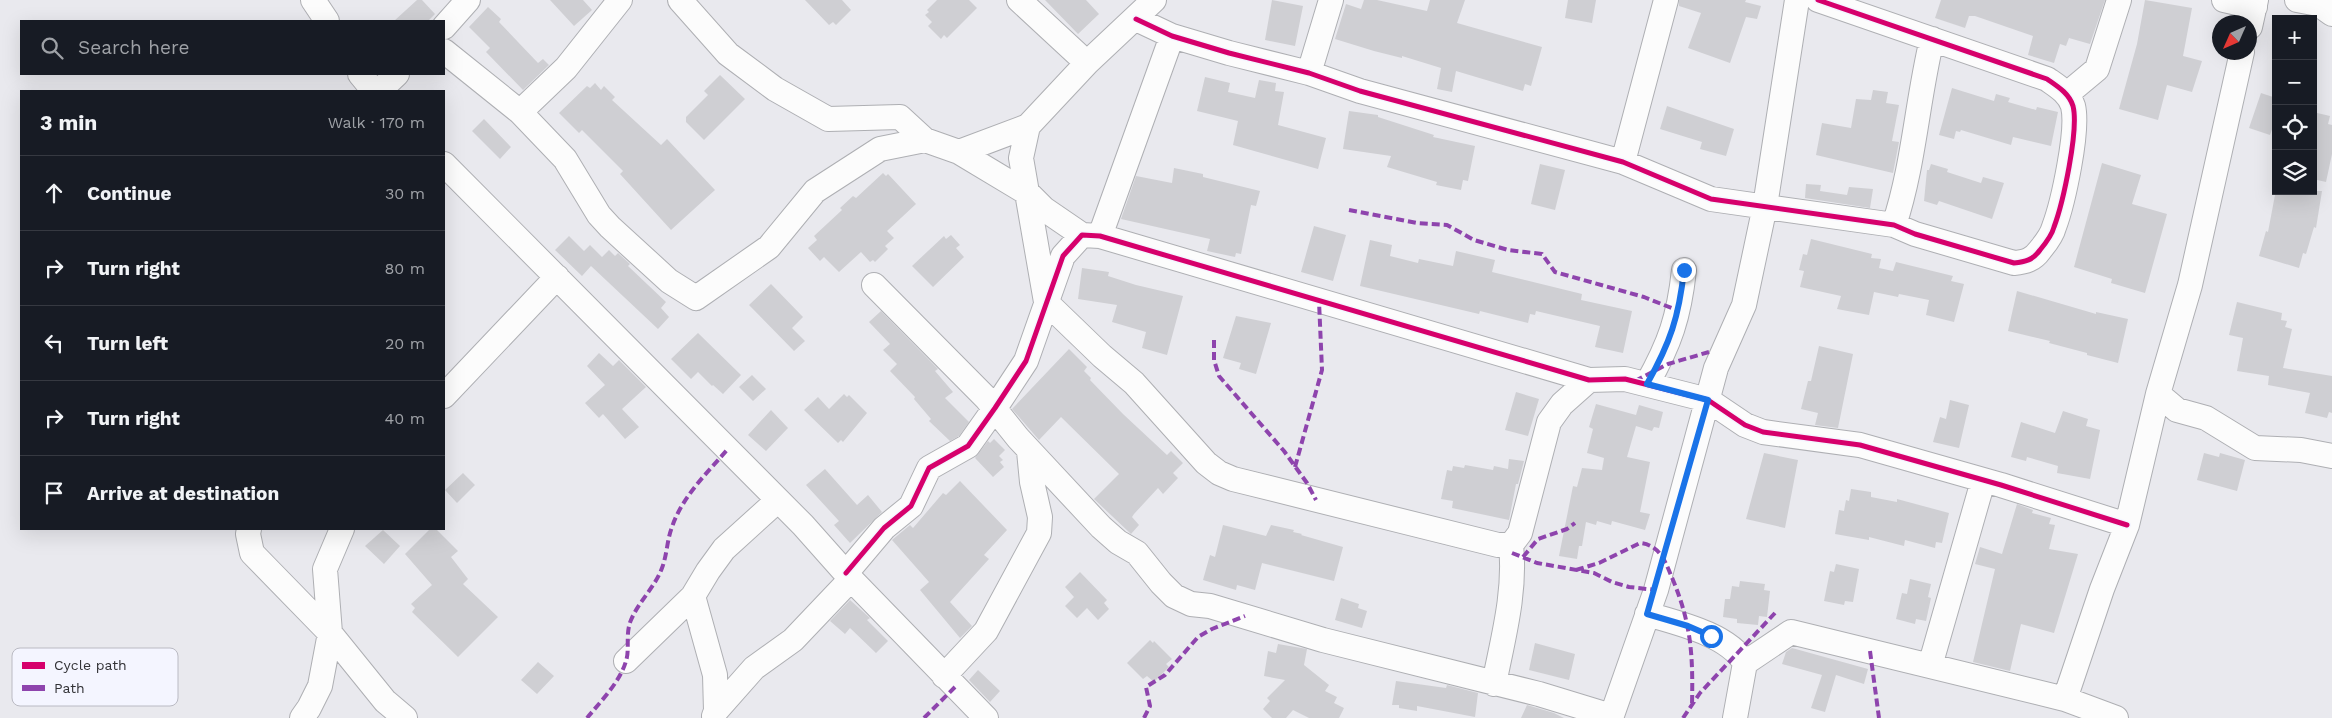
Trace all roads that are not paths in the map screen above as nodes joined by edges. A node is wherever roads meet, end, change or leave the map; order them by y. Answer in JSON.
{"nodes":[{"id":1,"x":313,"y":0,"type":"edge"},
{"id":2,"x":468,"y":0,"type":"edge"},
{"id":3,"x":620,"y":0,"type":"edge"},
{"id":4,"x":680,"y":0,"type":"edge"},
{"id":5,"x":1018,"y":0,"type":"edge"},
{"id":6,"x":1154,"y":0,"type":"edge"},
{"id":7,"x":1331,"y":0,"type":"edge"},
{"id":8,"x":1666,"y":0,"type":"edge"},
{"id":9,"x":1797,"y":0,"type":"edge"},
{"id":10,"x":1818,"y":0,"type":"edge"},
{"id":11,"x":2119,"y":0,"type":"edge"},
{"id":12,"x":2224,"y":0,"type":"edge"},
{"id":13,"x":2254,"y":11,"type":"edge"},
{"id":14,"x":1136,"y":19,"type":"junction"},
{"id":15,"x":326,"y":20,"type":"edge"},
{"id":16,"x":445,"y":26,"type":"edge"},
{"id":17,"x":1172,"y":36,"type":"junction"},
{"id":18,"x":1932,"y":39,"type":"junction"},
{"id":19,"x":445,"y":52,"type":"edge"},
{"id":20,"x":2240,"y":60,"type":"edge"},
{"id":21,"x":1087,"y":63,"type":"junction"},
{"id":22,"x":1309,"y":73,"type":"junction"},
{"id":23,"x":361,"y":75,"type":"edge"},
{"id":24,"x":396,"y":75,"type":"edge"},
{"id":25,"x":373,"y":90,"type":"edge"},
{"id":26,"x":380,"y":90,"type":"edge"},
{"id":27,"x":2067,"y":94,"type":"junction"},
{"id":28,"x":520,"y":112,"type":"junction"},
{"id":29,"x":1028,"y":126,"type":"junction"},
{"id":30,"x":925,"y":140,"type":"junction"},
{"id":31,"x":959,"y":152,"type":"junction"},
{"id":32,"x":1623,"y":162,"type":"junction"},
{"id":33,"x":445,"y":165,"type":"edge"},
{"id":34,"x":1029,"y":194,"type":"junction"},
{"id":35,"x":1765,"y":206,"type":"junction"},
{"id":36,"x":1894,"y":225,"type":"junction"},
{"id":37,"x":1091,"y":235,"type":"junction"},
{"id":38,"x":1684,"y":270,"type":"dead end"},
{"id":39,"x":557,"y":277,"type":"junction"},
{"id":40,"x":874,"y":285,"type":"dead end"},
{"id":41,"x":1046,"y":302,"type":"junction"},
{"id":42,"x":1589,"y":380,"type":"junction"},
{"id":43,"x":1647,"y":384,"type":"junction"},
{"id":44,"x":2158,"y":394,"type":"junction"},
{"id":45,"x":445,"y":395,"type":"edge"},
{"id":46,"x":1708,"y":400,"type":"junction"},
{"id":47,"x":995,"y":408,"type":"junction"},
{"id":48,"x":1029,"y":451,"type":"junction"},
{"id":49,"x":2332,"y":456,"type":"edge"},
{"id":50,"x":1983,"y":481,"type":"junction"},
{"id":51,"x":778,"y":500,"type":"junction"},
{"id":52,"x":2127,"y":525,"type":"junction"},
{"id":53,"x":249,"y":530,"type":"edge"},
{"id":54,"x":342,"y":530,"type":"edge"},
{"id":55,"x":1511,"y":545,"type":"junction"},
{"id":56,"x":849,"y":576,"type":"junction"},
{"id":57,"x":694,"y":596,"type":"junction"},
{"id":58,"x":1647,"y":614,"type":"junction"},
{"id":59,"x":330,"y":633,"type":"junction"},
{"id":60,"x":626,"y":660,"type":"dead end"},
{"id":61,"x":1745,"y":663,"type":"junction"},
{"id":62,"x":1930,"y":666,"type":"junction"},
{"id":63,"x":944,"y":676,"type":"junction"},
{"id":64,"x":1494,"y":684,"type":"junction"},
{"id":65,"x":2065,"y":699,"type":"junction"},
{"id":66,"x":715,"y":714,"type":"edge"},
{"id":67,"x":1611,"y":717,"type":"edge"},
{"id":68,"x":302,"y":718,"type":"edge"},
{"id":69,"x":405,"y":718,"type":"edge"},
{"id":70,"x":986,"y":718,"type":"edge"},
{"id":71,"x":1735,"y":718,"type":"edge"},
{"id":72,"x":2116,"y":718,"type":"edge"}],
"edges":[{"from":1,"to":15,"type":"street"},
{"from":2,"to":16,"type":"street"},
{"from":3,"to":28,"type":"street"},
{"from":4,"to":30,"type":"street"},
{"from":5,"to":21,"type":"street"},
{"from":6,"to":14,"type":"street"},
{"from":7,"to":22,"type":"street"},
{"from":8,"to":32,"type":"street"},
{"from":9,"to":35,"type":"street"},
{"from":10,"to":18,"type":"street"},
{"from":11,"to":27,"type":"street"},
{"from":12,"to":13,"type":"street"},
{"from":14,"to":17,"type":"street"},
{"from":14,"to":21,"type":"street"},
{"from":17,"to":22,"type":"street"},
{"from":17,"to":37,"type":"street"},
{"from":18,"to":27,"type":"street"},
{"from":18,"to":36,"type":"street"},
{"from":19,"to":28,"type":"street"},
{"from":20,"to":44,"type":"street"},
{"from":21,"to":29,"type":"street"},
{"from":22,"to":32,"type":"street"},
{"from":23,"to":25,"type":"street"},
{"from":24,"to":26,"type":"street"},
{"from":27,"to":36,"type":"street"},
{"from":28,"to":30,"type":"street"},
{"from":29,"to":31,"type":"street"},
{"from":29,"to":34,"type":"street"},
{"from":30,"to":31,"type":"street"},
{"from":31,"to":34,"type":"street"},
{"from":32,"to":35,"type":"street"},
{"from":33,"to":39,"type":"street"},
{"from":34,"to":37,"type":"street"},
{"from":34,"to":41,"type":"street"},
{"from":35,"to":36,"type":"street"},
{"from":35,"to":46,"type":"street"},
{"from":37,"to":41,"type":"street"},
{"from":37,"to":42,"type":"street"},
{"from":38,"to":43,"type":"street"},
{"from":39,"to":45,"type":"street"},
{"from":39,"to":51,"type":"street"},
{"from":40,"to":47,"type":"street"},
{"from":41,"to":47,"type":"street"},
{"from":41,"to":55,"type":"street"},
{"from":42,"to":43,"type":"street"},
{"from":42,"to":55,"type":"street"},
{"from":43,"to":46,"type":"street"},
{"from":44,"to":49,"type":"street"},
{"from":44,"to":52,"type":"street"},
{"from":46,"to":50,"type":"street"},
{"from":46,"to":58,"type":"street"},
{"from":47,"to":48,"type":"street"},
{"from":47,"to":56,"type":"street"},
{"from":48,"to":63,"type":"street"},
{"from":48,"to":64,"type":"street"},
{"from":50,"to":52,"type":"street"},
{"from":50,"to":62,"type":"street"},
{"from":51,"to":56,"type":"street"},
{"from":51,"to":57,"type":"street"},
{"from":52,"to":65,"type":"street"},
{"from":53,"to":59,"type":"street"},
{"from":54,"to":59,"type":"street"},
{"from":55,"to":64,"type":"street"},
{"from":56,"to":63,"type":"street"},
{"from":56,"to":66,"type":"street"},
{"from":57,"to":60,"type":"street"},
{"from":57,"to":66,"type":"street"},
{"from":58,"to":61,"type":"street"},
{"from":58,"to":67,"type":"street"},
{"from":59,"to":68,"type":"street"},
{"from":59,"to":69,"type":"street"},
{"from":61,"to":62,"type":"street"},
{"from":61,"to":71,"type":"street"},
{"from":62,"to":65,"type":"street"},
{"from":63,"to":70,"type":"street"},
{"from":64,"to":67,"type":"street"},
{"from":65,"to":72,"type":"street"}]}
